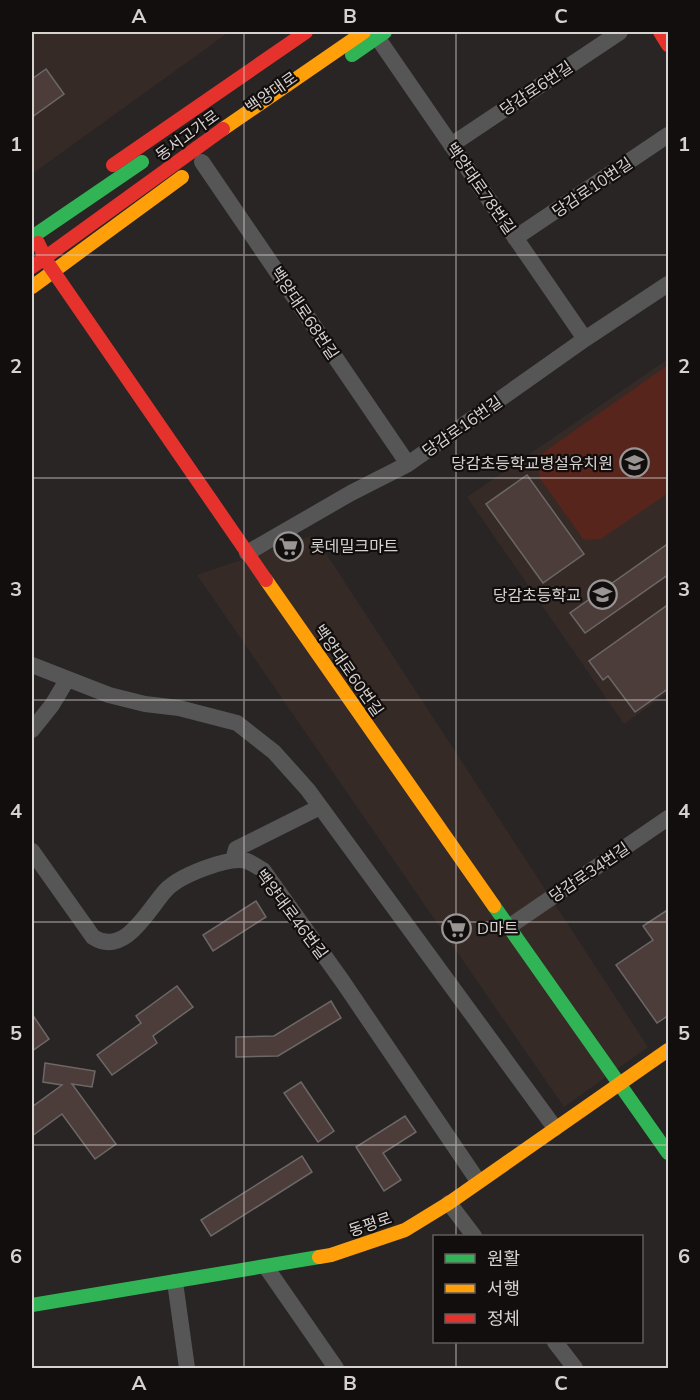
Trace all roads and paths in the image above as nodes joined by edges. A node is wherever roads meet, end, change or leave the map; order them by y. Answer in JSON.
{"nodes":[{"id":1,"x":306,"y":32,"type":"edge"},
{"id":2,"x":620,"y":32,"type":"edge"},
{"id":3,"x":660,"y":32,"type":"edge"},
{"id":4,"x":375,"y":33,"type":"edge"},
{"id":5,"x":669,"y":45,"type":"edge"},
{"id":6,"x":253,"y":125,"type":"dead end"},
{"id":7,"x":669,"y":135,"type":"edge"},
{"id":8,"x":210,"y":138,"type":"junction"},
{"id":9,"x":451,"y":145,"type":"junction"},
{"id":10,"x":156,"y":152,"type":"dead end"},
{"id":11,"x":206,"y":159,"type":"joint"},
{"id":12,"x":48,"y":211,"type":"junction"},
{"id":13,"x":32,"y":223,"type":"edge"},
{"id":14,"x":32,"y":237,"type":"edge"},
{"id":15,"x":515,"y":238,"type":"junction"},
{"id":16,"x":32,"y":267,"type":"edge"},
{"id":17,"x":54,"y":272,"type":"junction"},
{"id":18,"x":669,"y":284,"type":"edge"},
{"id":19,"x":32,"y":286,"type":"edge"},
{"id":20,"x":585,"y":339,"type":"junction"},
{"id":21,"x":408,"y":464,"type":"junction"},
{"id":22,"x":247,"y":553,"type":"junction"},
{"id":23,"x":32,"y":665,"type":"edge"},
{"id":24,"x":67,"y":680,"type":"junction"},
{"id":25,"x":32,"y":730,"type":"edge"},
{"id":26,"x":320,"y":807,"type":"junction"},
{"id":27,"x":669,"y":818,"type":"edge"},
{"id":28,"x":32,"y":851,"type":"edge"},
{"id":29,"x":233,"y":860,"type":"junction"},
{"id":30,"x":510,"y":926,"type":"junction"},
{"id":31,"x":669,"y":1050,"type":"edge"},
{"id":32,"x":621,"y":1084,"type":"junction"},
{"id":33,"x":555,"y":1128,"type":"junction"},
{"id":34,"x":663,"y":1136,"type":"edge"},
{"id":35,"x":669,"y":1153,"type":"edge"},
{"id":36,"x":478,"y":1181,"type":"junction"},
{"id":37,"x":449,"y":1203,"type":"junction"},
{"id":38,"x":473,"y":1235,"type":"edge"},
{"id":39,"x":266,"y":1267,"type":"junction"},
{"id":40,"x":175,"y":1282,"type":"junction"},
{"id":41,"x":32,"y":1305,"type":"edge"},
{"id":42,"x":556,"y":1343,"type":"edge"},
{"id":43,"x":187,"y":1368,"type":"edge"},
{"id":44,"x":336,"y":1368,"type":"edge"},
{"id":45,"x":575,"y":1368,"type":"edge"}],
"edges":[{"from":1,"to":12,"type":"main road","name":"백양대로"},
{"from":2,"to":9,"type":"street","name":"당감로6번길"},
{"from":3,"to":5,"type":"main road"},
{"from":4,"to":6,"type":"main road","name":"백양대로"},
{"from":4,"to":8,"type":"main road","name":"동서고가로"},
{"from":4,"to":9,"type":"street","name":"백양대로78번길"},
{"from":7,"to":15,"type":"street","name":"당감로10번길"},
{"from":8,"to":16,"type":"main road","name":"동서고가로"},
{"from":8,"to":19,"type":"main road"},
{"from":9,"to":15,"type":"street","name":"백양대로78번길"},
{"from":10,"to":14,"type":"main road","name":"동서고가로"},
{"from":11,"to":17,"type":"main road"},
{"from":11,"to":21,"type":"street","name":"백양대로68번길"},
{"from":12,"to":13,"type":"main road","name":"백양대로"},
{"from":12,"to":17,"type":"main road","name":"백양대로60번길"},
{"from":15,"to":20,"type":"street","name":"백양대로78번길"},
{"from":17,"to":19,"type":"main road"},
{"from":17,"to":22,"type":"main road","name":"백양대로60번길"},
{"from":18,"to":20,"type":"street","name":"당감로16번길"},
{"from":20,"to":21,"type":"street","name":"당감로16번길"},
{"from":21,"to":22,"type":"street","name":"당감로16번길"},
{"from":22,"to":30,"type":"main road","name":"백양대로60번길"},
{"from":23,"to":24,"type":"street"},
{"from":24,"to":25,"type":"street"},
{"from":24,"to":26,"type":"street"},
{"from":26,"to":29,"type":"street"},
{"from":26,"to":33,"type":"street"},
{"from":27,"to":30,"type":"street","name":"당감로34번길"},
{"from":28,"to":29,"type":"street"},
{"from":29,"to":36,"type":"street","name":"백양대로46번길"},
{"from":30,"to":32,"type":"main road","name":"백양대로60번길"},
{"from":31,"to":32,"type":"main road","name":"동평로"},
{"from":32,"to":33,"type":"main road","name":"동평로"},
{"from":32,"to":34,"type":"main road","name":"백양대로60번길"},
{"from":33,"to":36,"type":"main road","name":"동평로"},
{"from":34,"to":35,"type":"main road","name":"백양대로60번길"},
{"from":36,"to":37,"type":"main road","name":"동평로"},
{"from":37,"to":38,"type":"street"},
{"from":37,"to":39,"type":"main road","name":"동평로"},
{"from":39,"to":40,"type":"main road","name":"동평로"},
{"from":39,"to":44,"type":"street"},
{"from":40,"to":41,"type":"main road","name":"동평로"},
{"from":40,"to":43,"type":"street"},
{"from":42,"to":45,"type":"street"}]}
